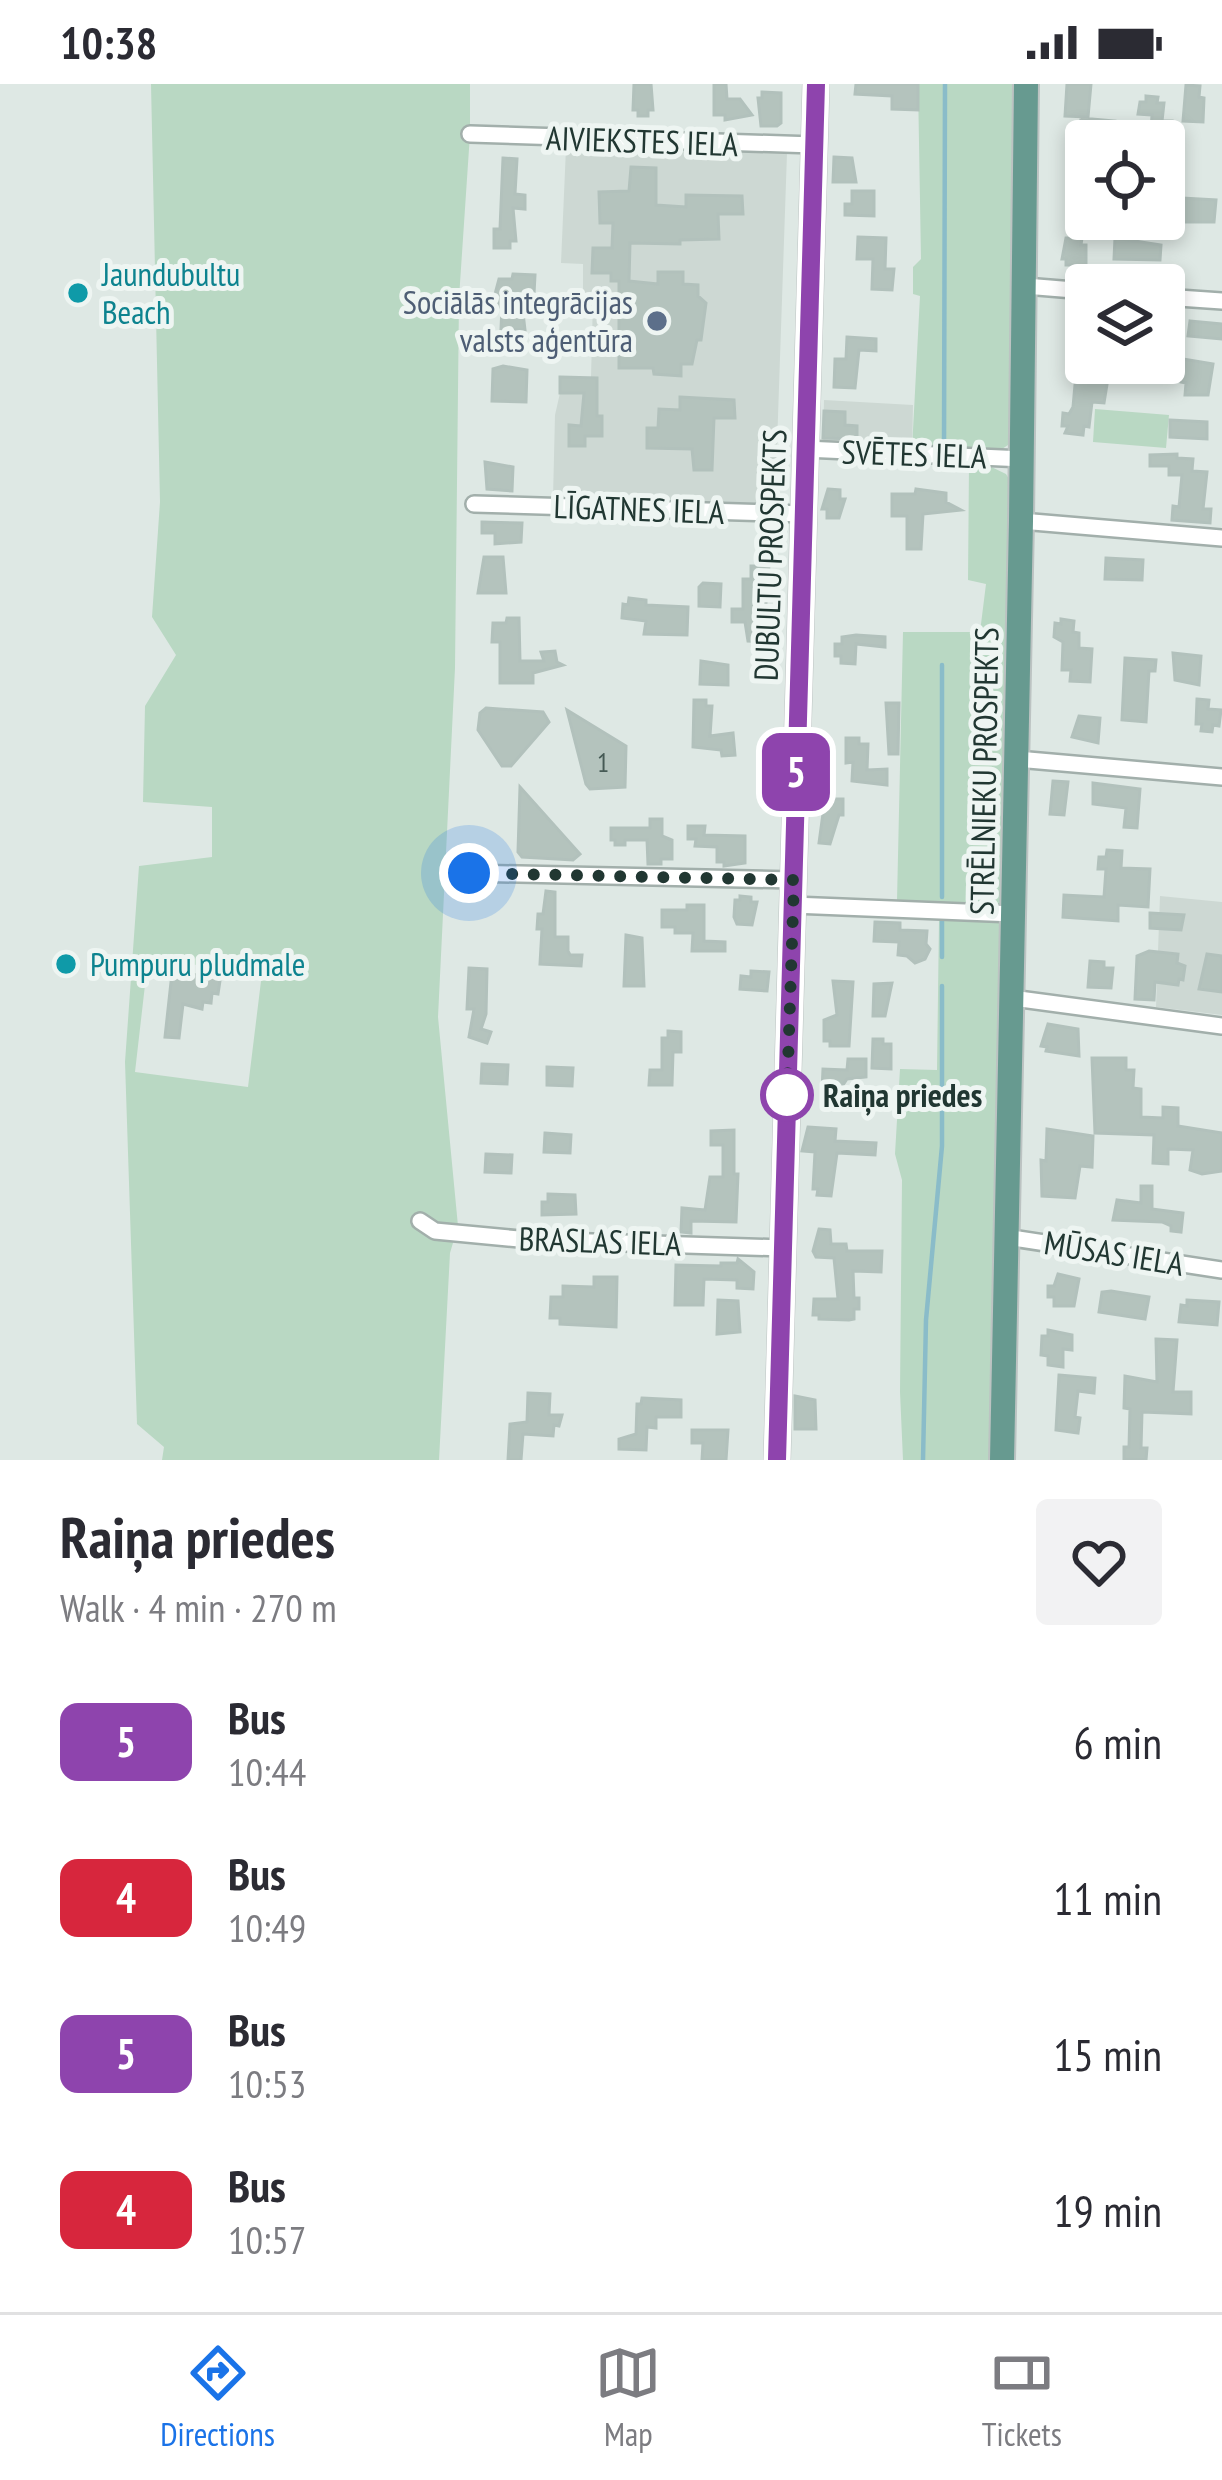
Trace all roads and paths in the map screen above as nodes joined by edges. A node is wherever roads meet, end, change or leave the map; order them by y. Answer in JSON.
{"nodes":[{"id":1,"x":816,"y":84,"type":"edge"},
{"id":2,"x":1026,"y":84,"type":"edge"},
{"id":3,"x":470,"y":134,"type":"dead end"},
{"id":4,"x":814,"y":145,"type":"junction"},
{"id":5,"x":1025,"y":286,"type":"junction"},
{"id":6,"x":1065,"y":289,"type":"edge"},
{"id":7,"x":1185,"y":298,"type":"edge"},
{"id":8,"x":1222,"y":301,"type":"edge"},
{"id":9,"x":806,"y":449,"type":"junction"},
{"id":10,"x":1022,"y":459,"type":"junction"},
{"id":11,"x":474,"y":504,"type":"dead end"},
{"id":12,"x":804,"y":514,"type":"junction"},
{"id":13,"x":1022,"y":520,"type":"junction"},
{"id":14,"x":1222,"y":538,"type":"edge"},
{"id":15,"x":1017,"y":759,"type":"junction"},
{"id":16,"x":1222,"y":777,"type":"edge"},
{"id":17,"x":469,"y":873,"type":"dead end"},
{"id":18,"x":793,"y":892,"type":"junction"},
{"id":19,"x":1014,"y":914,"type":"junction"},
{"id":20,"x":1012,"y":998,"type":"junction"},
{"id":21,"x":1222,"y":1026,"type":"edge"},
{"id":22,"x":420,"y":1221,"type":"dead end"},
{"id":23,"x":1006,"y":1237,"type":"junction"},
{"id":24,"x":783,"y":1248,"type":"junction"},
{"id":25,"x":1222,"y":1270,"type":"edge"},
{"id":26,"x":777,"y":1460,"type":"edge"},
{"id":27,"x":1002,"y":1460,"type":"edge"}],
"edges":[{"from":1,"to":4,"type":"main road","name":"DUBULTU PROSPEKTS"},
{"from":2,"to":5,"type":"main road","name":"STRĒLNIEKU PROSPEKTS"},
{"from":3,"to":4,"type":"street","name":"AIVIEKSTES IELA"},
{"from":4,"to":9,"type":"main road","name":"DUBULTU PROSPEKTS"},
{"from":5,"to":6,"type":"street"},
{"from":5,"to":10,"type":"main road","name":"STRĒLNIEKU PROSPEKTS"},
{"from":7,"to":8,"type":"street"},
{"from":9,"to":10,"type":"street","name":"SVĒTES IELA"},
{"from":9,"to":12,"type":"main road","name":"DUBULTU PROSPEKTS"},
{"from":10,"to":13,"type":"main road","name":"STRĒLNIEKU PROSPEKTS"},
{"from":11,"to":12,"type":"street","name":"LĪGATNES IELA"},
{"from":12,"to":18,"type":"main road","name":"DUBULTU PROSPEKTS"},
{"from":13,"to":14,"type":"street"},
{"from":13,"to":15,"type":"main road","name":"STRĒLNIEKU PROSPEKTS"},
{"from":15,"to":16,"type":"street"},
{"from":15,"to":19,"type":"main road","name":"STRĒLNIEKU PROSPEKTS"},
{"from":17,"to":18,"type":"street"},
{"from":18,"to":19,"type":"street"},
{"from":18,"to":24,"type":"main road","name":"DUBULTU PROSPEKTS"},
{"from":19,"to":20,"type":"main road","name":"STRĒLNIEKU PROSPEKTS"},
{"from":20,"to":21,"type":"street"},
{"from":20,"to":23,"type":"main road","name":"STRĒLNIEKU PROSPEKTS"},
{"from":22,"to":24,"type":"street","name":"BRASLAS IELA"},
{"from":23,"to":25,"type":"street","name":"MŪSAS IELA"},
{"from":23,"to":27,"type":"main road","name":"STRĒLNIEKU PROSPEKTS"},
{"from":24,"to":26,"type":"main road","name":"DUBULTU PROSPEKTS"}]}
